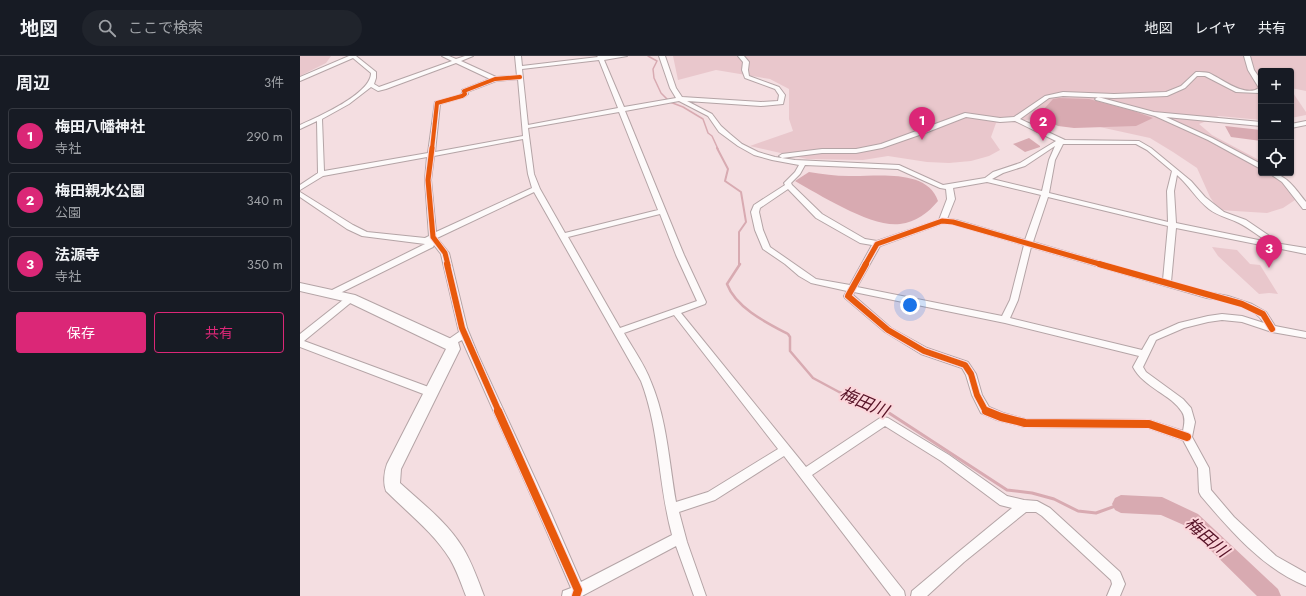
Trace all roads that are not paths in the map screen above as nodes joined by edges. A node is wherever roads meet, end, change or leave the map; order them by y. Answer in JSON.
{"nodes":[{"id":1,"x":353,"y":56,"type":"edge"},
{"id":2,"x":445,"y":56,"type":"edge"},
{"id":3,"x":470,"y":56,"type":"edge"},
{"id":4,"x":518,"y":56,"type":"edge"},
{"id":5,"x":624,"y":56,"type":"edge"},
{"id":6,"x":662,"y":56,"type":"edge"},
{"id":7,"x":741,"y":56,"type":"edge"},
{"id":8,"x":1247,"y":56,"type":"edge"},
{"id":9,"x":600,"y":57,"type":"edge"},
{"id":10,"x":457,"y":61,"type":"junction"},
{"id":11,"x":519,"y":68,"type":"junction"},
{"id":12,"x":520,"y":77,"type":"junction"},
{"id":13,"x":495,"y":78,"type":"junction"},
{"id":14,"x":300,"y":79,"type":"edge"},
{"id":15,"x":1258,"y":80,"type":"edge"},
{"id":16,"x":370,"y":85,"type":"junction"},
{"id":17,"x":1258,"y":91,"type":"edge"},
{"id":18,"x":1077,"y":94,"type":"junction"},
{"id":19,"x":680,"y":99,"type":"junction"},
{"id":20,"x":622,"y":110,"type":"junction"},
{"id":21,"x":1154,"y":114,"type":"junction"},
{"id":22,"x":318,"y":119,"type":"junction"},
{"id":23,"x":1016,"y":119,"type":"junction"},
{"id":24,"x":1306,"y":123,"type":"edge"},
{"id":25,"x":1258,"y":124,"type":"edge"},
{"id":26,"x":1294,"y":125,"type":"edge"},
{"id":27,"x":300,"y":127,"type":"edge"},
{"id":28,"x":525,"y":127,"type":"junction"},
{"id":29,"x":526,"y":138,"type":"junction"},
{"id":30,"x":1061,"y":141,"type":"junction"},
{"id":31,"x":432,"y":154,"type":"junction"},
{"id":32,"x":773,"y":158,"type":"junction"},
{"id":33,"x":803,"y":163,"type":"junction"},
{"id":34,"x":1258,"y":164,"type":"edge"},
{"id":35,"x":1175,"y":171,"type":"junction"},
{"id":36,"x":321,"y":174,"type":"junction"},
{"id":37,"x":1276,"y":176,"type":"edge"},
{"id":38,"x":987,"y":180,"type":"junction"},
{"id":39,"x":789,"y":186,"type":"junction"},
{"id":40,"x":949,"y":187,"type":"junction"},
{"id":41,"x":300,"y":188,"type":"edge"},
{"id":42,"x":536,"y":189,"type":"junction"},
{"id":43,"x":300,"y":194,"type":"edge"},
{"id":44,"x":1045,"y":195,"type":"junction"},
{"id":45,"x":1306,"y":207,"type":"edge"},
{"id":46,"x":663,"y":211,"type":"junction"},
{"id":47,"x":942,"y":221,"type":"junction"},
{"id":48,"x":1173,"y":224,"type":"junction"},
{"id":49,"x":563,"y":236,"type":"junction"},
{"id":50,"x":430,"y":239,"type":"junction"},
{"id":51,"x":877,"y":244,"type":"junction"},
{"id":52,"x":1028,"y":244,"type":"junction"},
{"id":53,"x":1282,"y":247,"type":"junction"},
{"id":54,"x":1306,"y":251,"type":"edge"},
{"id":55,"x":1167,"y":283,"type":"junction"},
{"id":56,"x":300,"y":287,"type":"edge"},
{"id":57,"x":851,"y":288,"type":"junction"},
{"id":58,"x":332,"y":294,"type":"junction"},
{"id":59,"x":351,"y":298,"type":"junction"},
{"id":60,"x":676,"y":311,"type":"junction"},
{"id":61,"x":1005,"y":320,"type":"junction"},
{"id":62,"x":1272,"y":329,"type":"junction"},
{"id":63,"x":618,"y":332,"type":"junction"},
{"id":64,"x":464,"y":334,"type":"junction"},
{"id":65,"x":1306,"y":335,"type":"edge"},
{"id":66,"x":300,"y":339,"type":"edge"},
{"id":67,"x":300,"y":343,"type":"edge"},
{"id":68,"x":449,"y":343,"type":"junction"},
{"id":69,"x":1144,"y":354,"type":"junction"},
{"id":70,"x":430,"y":392,"type":"junction"},
{"id":71,"x":1187,"y":437,"type":"junction"},
{"id":72,"x":785,"y":450,"type":"junction"},
{"id":73,"x":805,"y":474,"type":"junction"},
{"id":74,"x":1024,"y":506,"type":"junction"},
{"id":75,"x":672,"y":509,"type":"junction"},
{"id":76,"x":679,"y":538,"type":"junction"},
{"id":77,"x":1306,"y":580,"type":"edge"},
{"id":78,"x":574,"y":594,"type":"edge"},
{"id":79,"x":475,"y":596,"type":"edge"},
{"id":80,"x":700,"y":596,"type":"edge"},
{"id":81,"x":899,"y":596,"type":"edge"},
{"id":82,"x":917,"y":596,"type":"edge"},
{"id":83,"x":1113,"y":596,"type":"edge"}],
"edges":[{"from":1,"to":14,"type":"street"},
{"from":1,"to":16,"type":"street"},
{"from":2,"to":10,"type":"street"},
{"from":3,"to":10,"type":"street"},
{"from":4,"to":11,"type":"street"},
{"from":5,"to":9,"type":"street"},
{"from":6,"to":19,"type":"street"},
{"from":7,"to":19,"type":"street"},
{"from":8,"to":15,"type":"street"},
{"from":9,"to":11,"type":"street"},
{"from":9,"to":20,"type":"street"},
{"from":10,"to":13,"type":"street"},
{"from":10,"to":16,"type":"street"},
{"from":11,"to":12,"type":"street"},
{"from":12,"to":13,"type":"street"},
{"from":12,"to":28,"type":"street"},
{"from":13,"to":31,"type":"street"},
{"from":16,"to":22,"type":"street"},
{"from":17,"to":18,"type":"street"},
{"from":18,"to":21,"type":"street"},
{"from":18,"to":23,"type":"street"},
{"from":19,"to":20,"type":"street"},
{"from":19,"to":32,"type":"street"},
{"from":20,"to":28,"type":"street"},
{"from":20,"to":46,"type":"street"},
{"from":21,"to":25,"type":"street"},
{"from":21,"to":34,"type":"street"},
{"from":22,"to":27,"type":"street"},
{"from":22,"to":36,"type":"street"},
{"from":23,"to":30,"type":"street"},
{"from":23,"to":32,"type":"street"},
{"from":24,"to":26,"type":"street"},
{"from":28,"to":29,"type":"street"},
{"from":29,"to":31,"type":"street"},
{"from":29,"to":42,"type":"street"},
{"from":30,"to":35,"type":"street"},
{"from":30,"to":38,"type":"street"},
{"from":30,"to":44,"type":"street"},
{"from":31,"to":36,"type":"street"},
{"from":31,"to":50,"type":"street"},
{"from":32,"to":33,"type":"street"},
{"from":33,"to":39,"type":"street"},
{"from":33,"to":40,"type":"street"},
{"from":35,"to":48,"type":"street"},
{"from":35,"to":53,"type":"street"},
{"from":36,"to":41,"type":"street"},
{"from":37,"to":45,"type":"street"},
{"from":38,"to":40,"type":"street"},
{"from":38,"to":44,"type":"street"},
{"from":39,"to":51,"type":"street"},
{"from":39,"to":57,"type":"street"},
{"from":40,"to":47,"type":"street"},
{"from":42,"to":49,"type":"street"},
{"from":42,"to":50,"type":"street"},
{"from":43,"to":50,"type":"street"},
{"from":44,"to":48,"type":"street"},
{"from":44,"to":52,"type":"street"},
{"from":46,"to":49,"type":"street"},
{"from":46,"to":60,"type":"street"},
{"from":47,"to":51,"type":"street"},
{"from":47,"to":52,"type":"street"},
{"from":48,"to":53,"type":"street"},
{"from":48,"to":55,"type":"street"},
{"from":49,"to":63,"type":"street"},
{"from":50,"to":58,"type":"street"},
{"from":50,"to":64,"type":"street"},
{"from":51,"to":57,"type":"street"},
{"from":52,"to":55,"type":"street"},
{"from":52,"to":61,"type":"street"},
{"from":53,"to":54,"type":"street"},
{"from":55,"to":62,"type":"street"},
{"from":56,"to":58,"type":"street"},
{"from":57,"to":61,"type":"street"},
{"from":57,"to":71,"type":"street"},
{"from":58,"to":59,"type":"street"},
{"from":59,"to":66,"type":"street"},
{"from":59,"to":68,"type":"street"},
{"from":60,"to":63,"type":"street"},
{"from":60,"to":72,"type":"street"},
{"from":61,"to":69,"type":"street"},
{"from":62,"to":65,"type":"street"},
{"from":62,"to":69,"type":"street"},
{"from":63,"to":75,"type":"street"},
{"from":64,"to":68,"type":"street"},
{"from":64,"to":78,"type":"street"},
{"from":67,"to":70,"type":"street"},
{"from":68,"to":70,"type":"street"},
{"from":69,"to":71,"type":"street"},
{"from":70,"to":79,"type":"street"},
{"from":71,"to":77,"type":"street"},
{"from":72,"to":73,"type":"street"},
{"from":72,"to":75,"type":"street"},
{"from":73,"to":74,"type":"street"},
{"from":73,"to":81,"type":"street"},
{"from":74,"to":82,"type":"street"},
{"from":74,"to":83,"type":"street"},
{"from":75,"to":76,"type":"street"},
{"from":76,"to":78,"type":"street"},
{"from":76,"to":80,"type":"street"}]}
